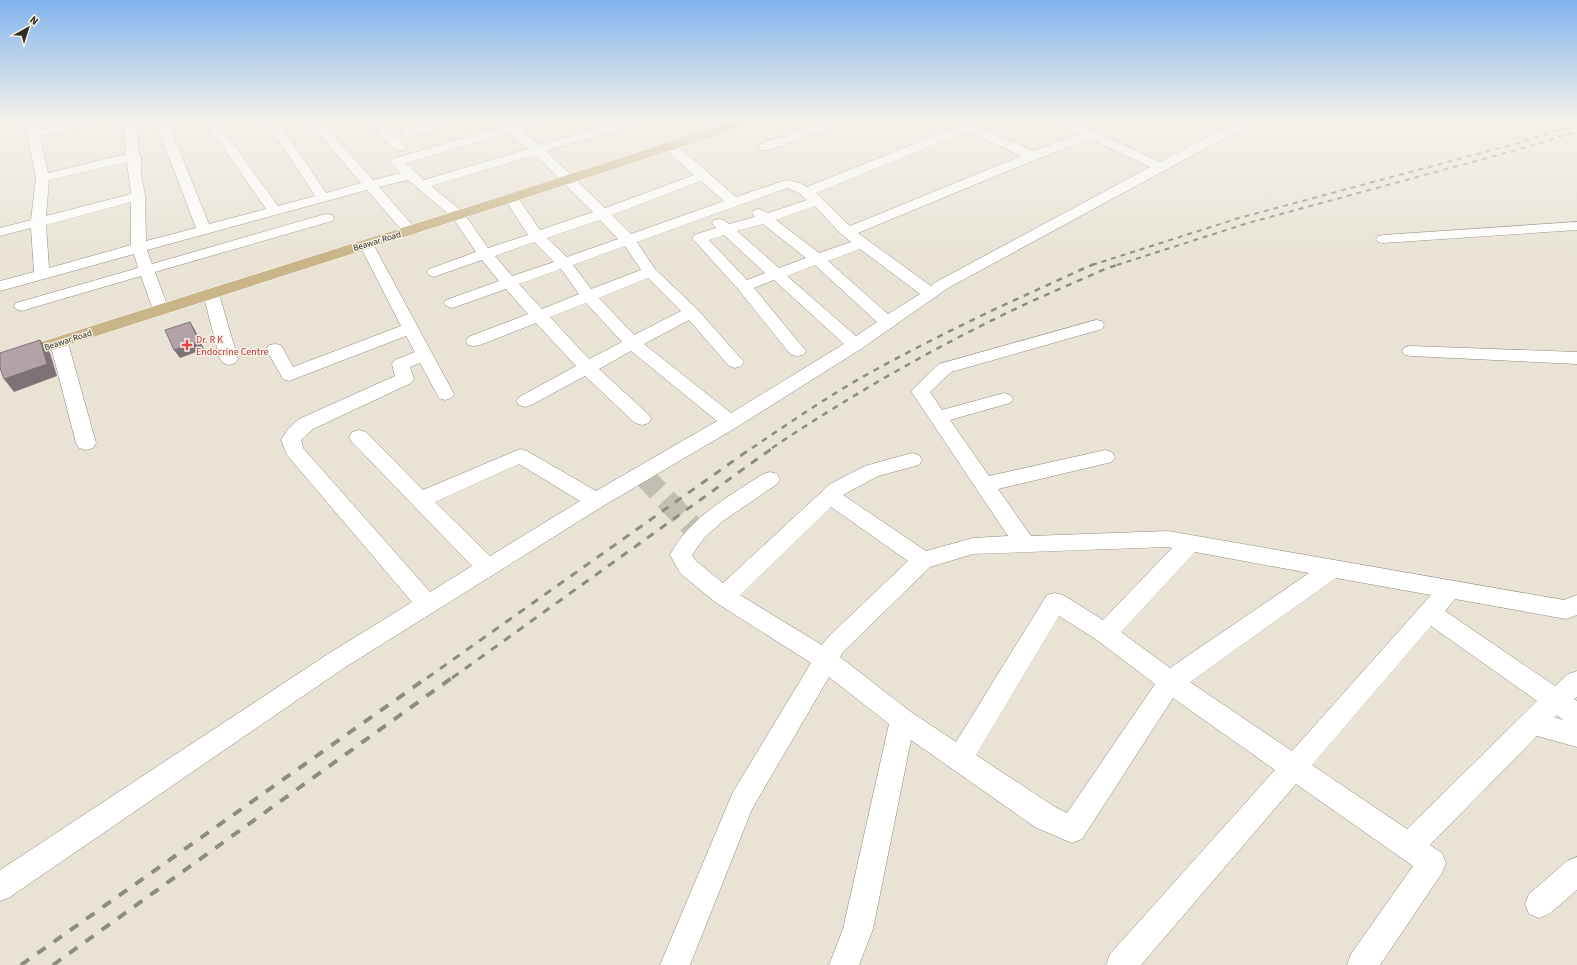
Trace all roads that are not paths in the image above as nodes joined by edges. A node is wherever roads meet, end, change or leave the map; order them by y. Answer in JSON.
{"nodes":[{"id":1,"x":40,"y":164,"type":"edge"},
{"id":2,"x":101,"y":164,"type":"edge"},
{"id":3,"x":134,"y":164,"type":"edge"},
{"id":4,"x":178,"y":164,"type":"edge"},
{"id":5,"x":241,"y":164,"type":"edge"},
{"id":6,"x":301,"y":164,"type":"edge"},
{"id":7,"x":352,"y":164,"type":"edge"},
{"id":8,"x":399,"y":164,"type":"edge"},
{"id":9,"x":492,"y":164,"type":"edge"},
{"id":10,"x":552,"y":164,"type":"edge"},
{"id":11,"x":597,"y":164,"type":"edge"},
{"id":12,"x":606,"y":164,"type":"edge"},
{"id":13,"x":689,"y":164,"type":"edge"},
{"id":14,"x":884,"y":164,"type":"edge"},
{"id":15,"x":1013,"y":164,"type":"edge"},
{"id":16,"x":1154,"y":164,"type":"edge"},
{"id":17,"x":1166,"y":164,"type":"edge"},
{"id":18,"x":1160,"y":167,"type":"junction"},
{"id":19,"x":410,"y":175,"type":"junction"},
{"id":20,"x":564,"y":176,"type":"junction"},
{"id":21,"x":703,"y":176,"type":"junction"},
{"id":22,"x":43,"y":178,"type":"junction"},
{"id":23,"x":370,"y":185,"type":"junction"},
{"id":24,"x":421,"y":186,"type":"junction"},
{"id":25,"x":138,"y":196,"type":"junction"},
{"id":26,"x":812,"y":197,"type":"junction"},
{"id":27,"x":323,"y":198,"type":"junction"},
{"id":28,"x":511,"y":198,"type":"junction"},
{"id":29,"x":737,"y":202,"type":"junction"},
{"id":30,"x":274,"y":211,"type":"junction"},
{"id":31,"x":454,"y":212,"type":"junction"},
{"id":32,"x":706,"y":212,"type":"junction"},
{"id":33,"x":602,"y":214,"type":"junction"},
{"id":34,"x":327,"y":218,"type":"dead end"},
{"id":35,"x":767,"y":218,"type":"junction"},
{"id":36,"x":38,"y":221,"type":"junction"},
{"id":37,"x":1577,"y":226,"type":"edge"},
{"id":38,"x":407,"y":227,"type":"junction"},
{"id":39,"x":204,"y":230,"type":"junction"},
{"id":40,"x":727,"y":230,"type":"junction"},
{"id":41,"x":0,"y":232,"type":"edge"},
{"id":42,"x":848,"y":232,"type":"junction"},
{"id":43,"x":537,"y":236,"type":"junction"},
{"id":44,"x":1383,"y":239,"type":"dead end"},
{"id":45,"x":628,"y":240,"type":"junction"},
{"id":46,"x":862,"y":243,"type":"junction"},
{"id":47,"x":366,"y":244,"type":"junction"},
{"id":48,"x":139,"y":248,"type":"junction"},
{"id":49,"x":485,"y":254,"type":"junction"},
{"id":50,"x":817,"y":259,"type":"junction"},
{"id":51,"x":564,"y":264,"type":"junction"},
{"id":52,"x":147,"y":271,"type":"junction"},
{"id":53,"x":434,"y":272,"type":"dead end"},
{"id":54,"x":650,"y":272,"type":"junction"},
{"id":55,"x":42,"y":274,"type":"junction"},
{"id":56,"x":777,"y":274,"type":"junction"},
{"id":57,"x":509,"y":283,"type":"junction"},
{"id":58,"x":0,"y":286,"type":"edge"},
{"id":59,"x":744,"y":286,"type":"junction"},
{"id":60,"x":940,"y":287,"type":"junction"},
{"id":61,"x":211,"y":294,"type":"junction"},
{"id":62,"x":588,"y":296,"type":"junction"},
{"id":63,"x":452,"y":303,"type":"dead end"},
{"id":64,"x":158,"y":304,"type":"junction"},
{"id":65,"x":22,"y":306,"type":"dead end"},
{"id":66,"x":691,"y":312,"type":"junction"},
{"id":67,"x":539,"y":316,"type":"junction"},
{"id":68,"x":887,"y":322,"type":"junction"},
{"id":69,"x":1096,"y":324,"type":"dead end"},
{"id":70,"x":410,"y":328,"type":"junction"},
{"id":71,"x":474,"y":341,"type":"dead end"},
{"id":72,"x":59,"y":343,"type":"junction"},
{"id":73,"x":632,"y":343,"type":"junction"},
{"id":74,"x":855,"y":345,"type":"junction"},
{"id":75,"x":0,"y":346,"type":"edge"},
{"id":76,"x":275,"y":349,"type":"dead end"},
{"id":77,"x":797,"y":351,"type":"dead end"},
{"id":78,"x":1411,"y":351,"type":"dead end"},
{"id":79,"x":424,"y":355,"type":"junction"},
{"id":80,"x":1577,"y":358,"type":"edge"},
{"id":81,"x":229,"y":359,"type":"dead end"},
{"id":82,"x":0,"y":361,"type":"edge"},
{"id":83,"x":735,"y":362,"type":"dead end"},
{"id":84,"x":587,"y":368,"type":"junction"},
{"id":85,"x":445,"y":394,"type":"dead end"},
{"id":86,"x":1004,"y":399,"type":"dead end"},
{"id":87,"x":525,"y":401,"type":"dead end"},
{"id":88,"x":938,"y":417,"type":"junction"},
{"id":89,"x":642,"y":419,"type":"dead end"},
{"id":90,"x":730,"y":422,"type":"junction"},
{"id":91,"x":360,"y":437,"type":"dead end"},
{"id":92,"x":86,"y":443,"type":"dead end"},
{"id":93,"x":1105,"y":457,"type":"dead end"},
{"id":94,"x":912,"y":460,"type":"dead end"},
{"id":95,"x":770,"y":479,"type":"dead end"},
{"id":96,"x":984,"y":484,"type":"junction"},
{"id":97,"x":830,"y":496,"type":"junction"},
{"id":98,"x":422,"y":499,"type":"junction"},
{"id":99,"x":596,"y":501,"type":"junction"},
{"id":100,"x":1190,"y":542,"type":"junction"},
{"id":101,"x":1025,"y":544,"type":"junction"},
{"id":102,"x":923,"y":560,"type":"junction"},
{"id":103,"x":488,"y":568,"type":"junction"},
{"id":104,"x":1333,"y":568,"type":"junction"},
{"id":105,"x":1450,"y":589,"type":"junction"},
{"id":106,"x":723,"y":596,"type":"junction"},
{"id":107,"x":428,"y":605,"type":"junction"},
{"id":108,"x":1573,"y":610,"type":"edge"},
{"id":109,"x":1429,"y":612,"type":"junction"},
{"id":110,"x":1105,"y":633,"type":"junction"},
{"id":111,"x":826,"y":660,"type":"junction"},
{"id":112,"x":1170,"y":682,"type":"junction"},
{"id":113,"x":1577,"y":682,"type":"edge"},
{"id":114,"x":1555,"y":700,"type":"junction"},
{"id":115,"x":1577,"y":715,"type":"edge"},
{"id":116,"x":902,"y":720,"type":"junction"},
{"id":117,"x":1532,"y":723,"type":"junction"},
{"id":118,"x":1577,"y":735,"type":"edge"},
{"id":119,"x":960,"y":759,"type":"junction"},
{"id":120,"x":1293,"y":768,"type":"junction"},
{"id":121,"x":1409,"y":848,"type":"junction"},
{"id":122,"x":1577,"y":871,"type":"edge"},
{"id":123,"x":0,"y":887,"type":"edge"},
{"id":124,"x":1539,"y":904,"type":"dead end"},
{"id":125,"x":675,"y":965,"type":"edge"},
{"id":126,"x":844,"y":965,"type":"edge"},
{"id":127,"x":1120,"y":965,"type":"edge"},
{"id":128,"x":1362,"y":965,"type":"edge"}],
"edges":[{"from":1,"to":22,"type":"street"},
{"from":2,"to":22,"type":"street"},
{"from":3,"to":25,"type":"street"},
{"from":4,"to":39,"type":"street"},
{"from":5,"to":30,"type":"street"},
{"from":6,"to":27,"type":"street"},
{"from":7,"to":23,"type":"street"},
{"from":8,"to":19,"type":"street"},
{"from":9,"to":24,"type":"street"},
{"from":10,"to":20,"type":"street"},
{"from":11,"to":20,"type":"main road","name":"Beawar Road"},
{"from":12,"to":20,"type":"main road","name":"Beawar Road"},
{"from":13,"to":21,"type":"street"},
{"from":14,"to":26,"type":"street"},
{"from":15,"to":42,"type":"street"},
{"from":16,"to":18,"type":"street"},
{"from":17,"to":18,"type":"street"},
{"from":18,"to":60,"type":"street"},
{"from":19,"to":23,"type":"street"},
{"from":19,"to":24,"type":"street"},
{"from":20,"to":28,"type":"main road","name":"Beawar Road"},
{"from":20,"to":31,"type":"main road","name":"Beawar Road"},
{"from":20,"to":33,"type":"street"},
{"from":21,"to":29,"type":"street"},
{"from":21,"to":33,"type":"street"},
{"from":22,"to":36,"type":"street"},
{"from":23,"to":27,"type":"street"},
{"from":23,"to":38,"type":"street"},
{"from":24,"to":31,"type":"street"},
{"from":25,"to":36,"type":"street"},
{"from":25,"to":48,"type":"street"},
{"from":26,"to":29,"type":"street"},
{"from":26,"to":35,"type":"street"},
{"from":26,"to":42,"type":"street"},
{"from":27,"to":30,"type":"street"},
{"from":28,"to":31,"type":"main road","name":"Beawar Road"},
{"from":28,"to":43,"type":"street"},
{"from":29,"to":32,"type":"street"},
{"from":29,"to":35,"type":"street"},
{"from":30,"to":39,"type":"street"},
{"from":31,"to":38,"type":"main road","name":"Beawar Road"},
{"from":31,"to":49,"type":"street"},
{"from":32,"to":40,"type":"street"},
{"from":32,"to":45,"type":"street"},
{"from":33,"to":43,"type":"street"},
{"from":33,"to":45,"type":"street"},
{"from":34,"to":52,"type":"street"},
{"from":35,"to":40,"type":"street"},
{"from":35,"to":50,"type":"street"},
{"from":36,"to":41,"type":"street"},
{"from":36,"to":55,"type":"street"},
{"from":37,"to":44,"type":"street"},
{"from":38,"to":47,"type":"main road","name":"Beawar Road"},
{"from":38,"to":64,"type":"main road","name":"Beawar Road"},
{"from":39,"to":48,"type":"street"},
{"from":40,"to":56,"type":"street"},
{"from":40,"to":59,"type":"street"},
{"from":42,"to":46,"type":"street"},
{"from":43,"to":49,"type":"street"},
{"from":43,"to":51,"type":"street"},
{"from":45,"to":51,"type":"street"},
{"from":45,"to":54,"type":"street"},
{"from":46,"to":50,"type":"street"},
{"from":46,"to":60,"type":"street"},
{"from":47,"to":61,"type":"main road","name":"Beawar Road"},
{"from":47,"to":70,"type":"street"},
{"from":48,"to":52,"type":"street"},
{"from":48,"to":55,"type":"street"},
{"from":49,"to":53,"type":"street"},
{"from":49,"to":57,"type":"street"},
{"from":50,"to":56,"type":"street"},
{"from":50,"to":68,"type":"street"},
{"from":51,"to":57,"type":"street"},
{"from":51,"to":62,"type":"street"},
{"from":52,"to":64,"type":"street"},
{"from":52,"to":65,"type":"street"},
{"from":54,"to":62,"type":"street"},
{"from":54,"to":66,"type":"street"},
{"from":55,"to":58,"type":"street"},
{"from":56,"to":59,"type":"street"},
{"from":56,"to":74,"type":"street"},
{"from":57,"to":63,"type":"street"},
{"from":57,"to":67,"type":"street"},
{"from":59,"to":77,"type":"street"},
{"from":60,"to":68,"type":"street"},
{"from":61,"to":64,"type":"main road","name":"Beawar Road"},
{"from":61,"to":81,"type":"street"},
{"from":62,"to":67,"type":"street"},
{"from":62,"to":73,"type":"street"},
{"from":64,"to":72,"type":"main road","name":"Beawar Road"},
{"from":64,"to":75,"type":"main road","name":"Beawar Road"},
{"from":66,"to":73,"type":"street"},
{"from":66,"to":83,"type":"street"},
{"from":67,"to":71,"type":"street"},
{"from":67,"to":84,"type":"street"},
{"from":68,"to":74,"type":"street"},
{"from":69,"to":88,"type":"street"},
{"from":70,"to":76,"type":"street"},
{"from":70,"to":79,"type":"street"},
{"from":72,"to":82,"type":"main road","name":"Beawar Road"},
{"from":72,"to":92,"type":"street"},
{"from":73,"to":84,"type":"street"},
{"from":73,"to":90,"type":"street"},
{"from":74,"to":90,"type":"street"},
{"from":78,"to":80,"type":"street"},
{"from":79,"to":85,"type":"street"},
{"from":79,"to":107,"type":"street"},
{"from":84,"to":87,"type":"street"},
{"from":84,"to":89,"type":"street"},
{"from":86,"to":88,"type":"street"},
{"from":88,"to":96,"type":"street"},
{"from":90,"to":99,"type":"street"},
{"from":91,"to":98,"type":"street"},
{"from":93,"to":96,"type":"street"},
{"from":94,"to":97,"type":"street"},
{"from":95,"to":106,"type":"street"},
{"from":96,"to":101,"type":"street"},
{"from":97,"to":102,"type":"street"},
{"from":97,"to":106,"type":"street"},
{"from":98,"to":99,"type":"street"},
{"from":98,"to":103,"type":"street"},
{"from":99,"to":103,"type":"street"},
{"from":100,"to":101,"type":"street"},
{"from":100,"to":104,"type":"street"},
{"from":100,"to":110,"type":"street"},
{"from":101,"to":102,"type":"street"},
{"from":102,"to":111,"type":"street"},
{"from":103,"to":107,"type":"street"},
{"from":104,"to":105,"type":"street"},
{"from":104,"to":112,"type":"street"},
{"from":105,"to":108,"type":"street"},
{"from":105,"to":109,"type":"street"},
{"from":106,"to":111,"type":"street"},
{"from":107,"to":123,"type":"street"},
{"from":109,"to":114,"type":"street"},
{"from":109,"to":120,"type":"street"},
{"from":110,"to":112,"type":"street"},
{"from":110,"to":119,"type":"street"},
{"from":111,"to":116,"type":"street"},
{"from":111,"to":125,"type":"street"},
{"from":112,"to":119,"type":"street"},
{"from":112,"to":120,"type":"street"},
{"from":113,"to":114,"type":"street"},
{"from":114,"to":115,"type":"street"},
{"from":114,"to":117,"type":"street"},
{"from":116,"to":119,"type":"street"},
{"from":116,"to":126,"type":"street"},
{"from":117,"to":118,"type":"street"},
{"from":117,"to":121,"type":"street"},
{"from":120,"to":121,"type":"street"},
{"from":120,"to":127,"type":"street"},
{"from":121,"to":128,"type":"street"},
{"from":122,"to":124,"type":"street"}]}
